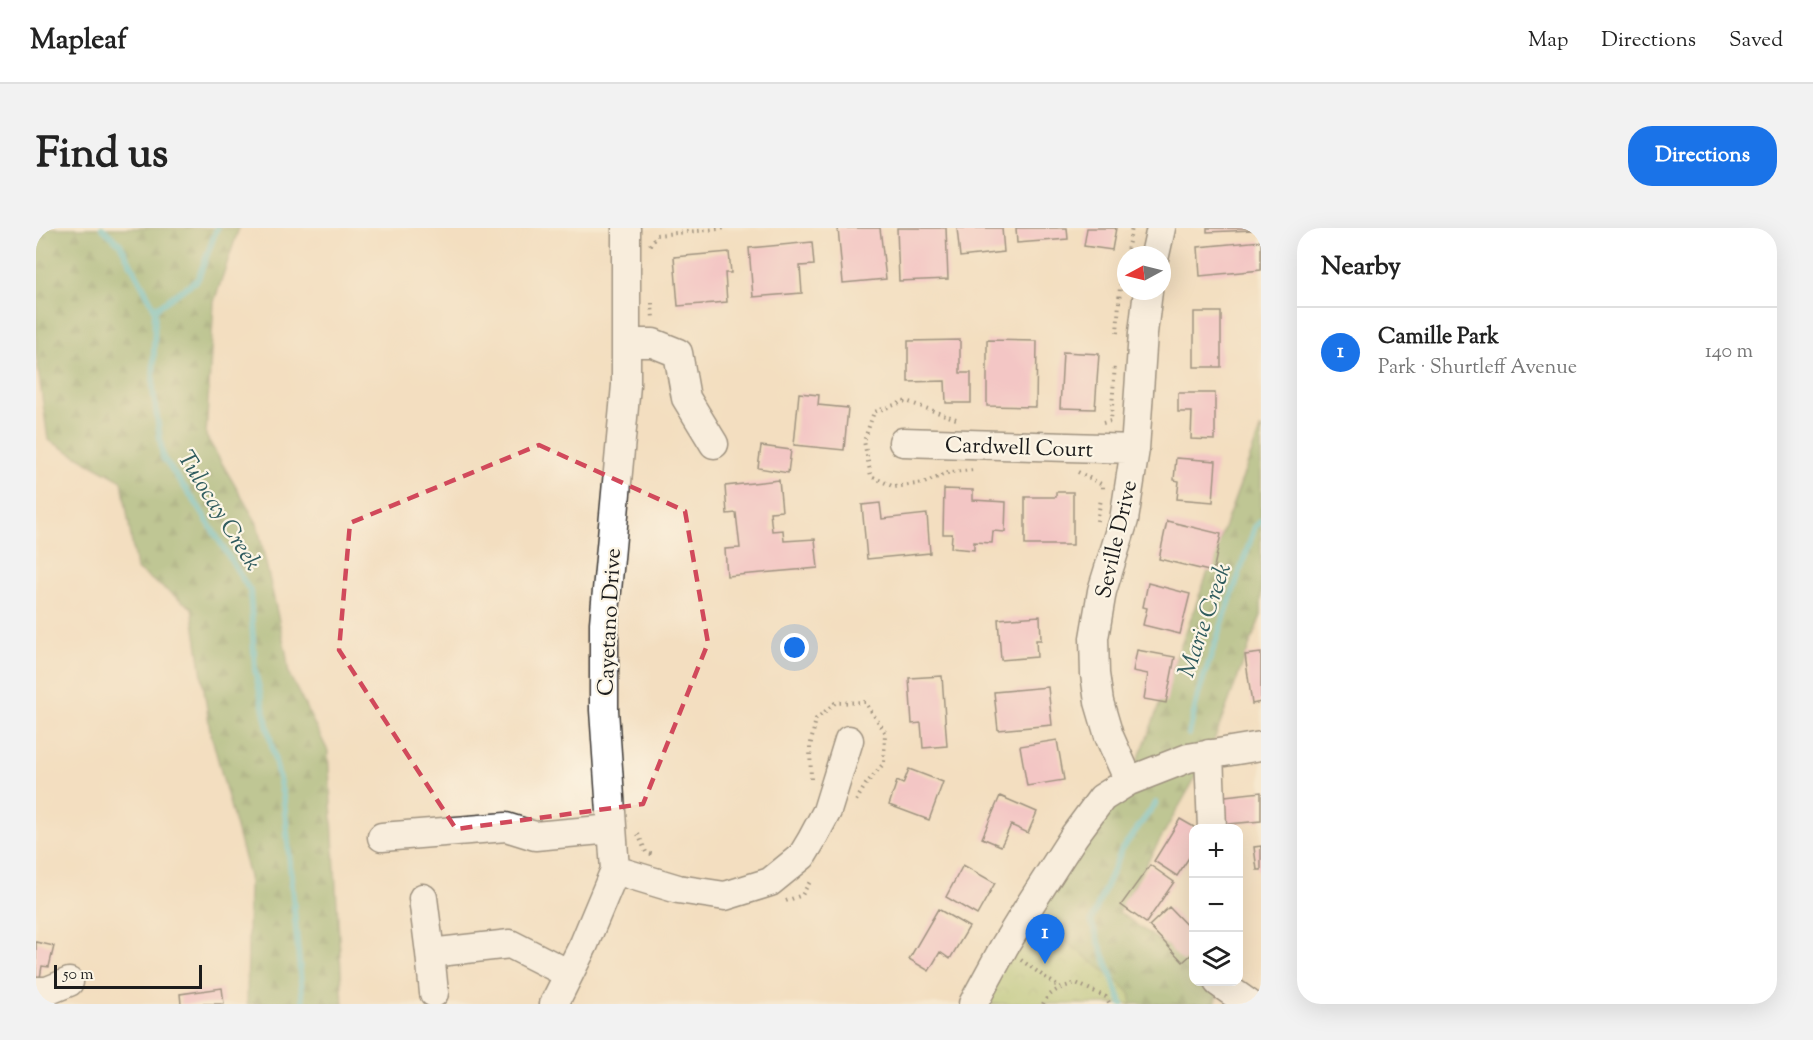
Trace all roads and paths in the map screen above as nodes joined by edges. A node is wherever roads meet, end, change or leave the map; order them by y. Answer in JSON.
{"nodes":[{"id":1,"x":626,"y":228,"type":"edge"},
{"id":2,"x":728,"y":228,"type":"edge"},
{"id":3,"x":1132,"y":228,"type":"edge"},
{"id":4,"x":1161,"y":228,"type":"edge"},
{"id":5,"x":1128,"y":246,"type":"edge"},
{"id":6,"x":1157,"y":246,"type":"edge"},
{"id":7,"x":648,"y":250,"type":"dead end"},
{"id":8,"x":651,"y":296,"type":"dead end"},
{"id":9,"x":1147,"y":300,"type":"edge"},
{"id":10,"x":640,"y":343,"type":"junction"},
{"id":11,"x":903,"y":442,"type":"dead end"},
{"id":12,"x":714,"y":444,"type":"dead end"},
{"id":13,"x":1135,"y":449,"type":"junction"},
{"id":14,"x":1103,"y":485,"type":"dead end"},
{"id":15,"x":1095,"y":530,"type":"dead end"},
{"id":16,"x":849,"y":740,"type":"dead end"},
{"id":17,"x":1261,"y":746,"type":"edge"},
{"id":18,"x":1209,"y":754,"type":"junction"},
{"id":19,"x":1129,"y":781,"type":"junction"},
{"id":20,"x":808,"y":787,"type":"dead end"},
{"id":21,"x":852,"y":810,"type":"dead end"},
{"id":22,"x":1212,"y":824,"type":"edge"},
{"id":23,"x":625,"y":828,"type":"junction"},
{"id":24,"x":382,"y":837,"type":"dead end"},
{"id":25,"x":656,"y":855,"type":"dead end"},
{"id":26,"x":615,"y":870,"type":"junction"},
{"id":27,"x":812,"y":879,"type":"dead end"},
{"id":28,"x":423,"y":898,"type":"dead end"},
{"id":29,"x":782,"y":902,"type":"dead end"},
{"id":30,"x":1004,"y":947,"type":"junction"},
{"id":31,"x":430,"y":953,"type":"junction"},
{"id":32,"x":569,"y":974,"type":"junction"},
{"id":33,"x":69,"y":982,"type":"dead end"},
{"id":34,"x":1225,"y":986,"type":"edge"},
{"id":35,"x":1060,"y":988,"type":"junction"},
{"id":36,"x":36,"y":991,"type":"edge"},
{"id":37,"x":434,"y":993,"type":"dead end"},
{"id":38,"x":554,"y":1004,"type":"edge"},
{"id":39,"x":973,"y":1004,"type":"edge"},
{"id":40,"x":1043,"y":1004,"type":"edge"},
{"id":41,"x":1110,"y":1004,"type":"edge"},
{"id":42,"x":1249,"y":1004,"type":"edge"}],
"edges":[{"from":1,"to":10,"type":"street","name":"Cayetano Drive"},
{"from":2,"to":7,"type":"path"},
{"from":3,"to":5,"type":"path"},
{"from":4,"to":6,"type":"street"},
{"from":8,"to":10,"type":"path"},
{"from":9,"to":13,"type":"street","name":"Seville Drive"},
{"from":10,"to":12,"type":"street"},
{"from":10,"to":23,"type":"street","name":"Cayetano Drive"},
{"from":11,"to":13,"type":"street","name":"Cardwell Court"},
{"from":13,"to":19,"type":"street","name":"Seville Drive"},
{"from":14,"to":15,"type":"path"},
{"from":16,"to":26,"type":"street"},
{"from":17,"to":18,"type":"street"},
{"from":18,"to":19,"type":"street"},
{"from":18,"to":22,"type":"street"},
{"from":19,"to":30,"type":"street"},
{"from":20,"to":21,"type":"path"},
{"from":23,"to":24,"type":"street"},
{"from":23,"to":25,"type":"path"},
{"from":23,"to":26,"type":"street","name":"Cayetano Drive"},
{"from":26,"to":32,"type":"street","name":"Cayetano Drive"},
{"from":27,"to":29,"type":"path"},
{"from":28,"to":31,"type":"street"},
{"from":30,"to":35,"type":"path"},
{"from":30,"to":39,"type":"street"},
{"from":31,"to":32,"type":"street"},
{"from":31,"to":37,"type":"street"},
{"from":32,"to":38,"type":"street","name":"Cayetano Drive"},
{"from":33,"to":36,"type":"street"},
{"from":34,"to":42,"type":"street"},
{"from":35,"to":40,"type":"path"},
{"from":35,"to":41,"type":"path"}]}
